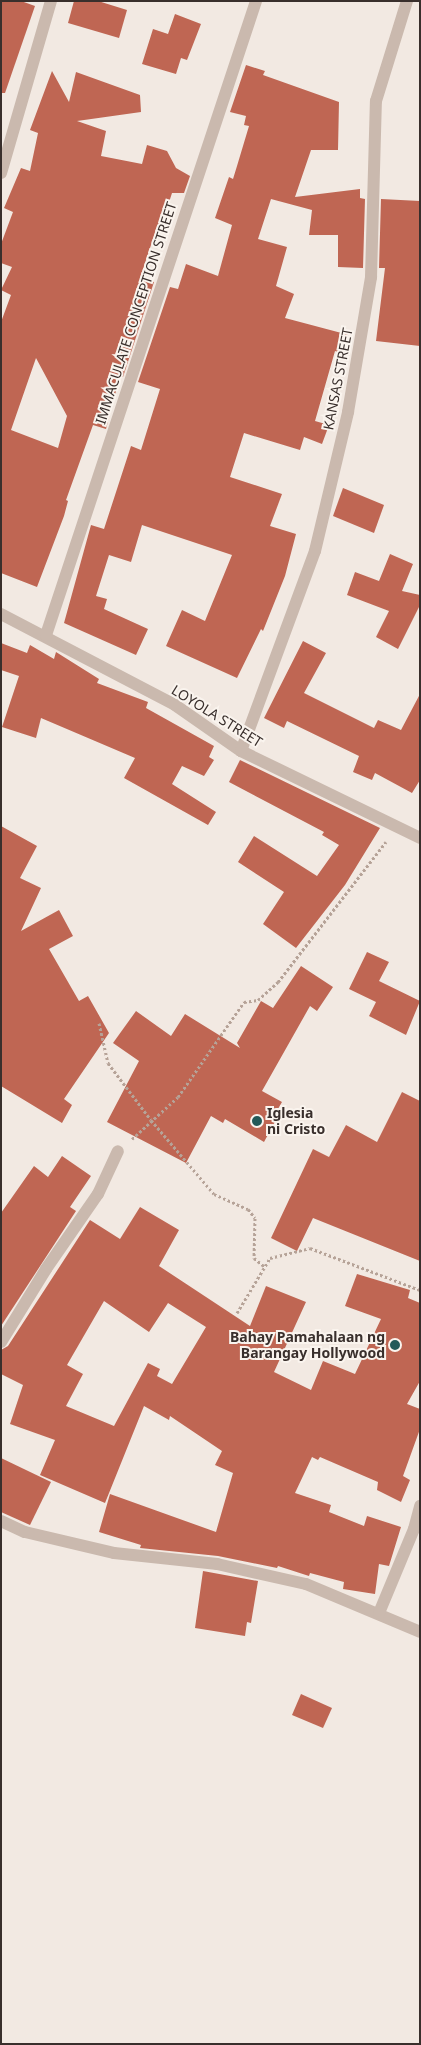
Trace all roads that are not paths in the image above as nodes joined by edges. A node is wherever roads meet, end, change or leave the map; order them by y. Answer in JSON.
{"nodes":[{"id":1,"x":51,"y":1,"type":"edge"},
{"id":2,"x":256,"y":1,"type":"edge"},
{"id":3,"x":407,"y":1,"type":"edge"},
{"id":4,"x":1,"y":173,"type":"edge"},
{"id":5,"x":1,"y":614,"type":"edge"},
{"id":6,"x":46,"y":635,"type":"junction"},
{"id":7,"x":241,"y":751,"type":"junction"},
{"id":8,"x":420,"y":838,"type":"edge"},
{"id":9,"x":118,"y":1151,"type":"road end"},
{"id":10,"x":1,"y":1342,"type":"edge"},
{"id":11,"x":420,"y":1506,"type":"edge"},
{"id":12,"x":1,"y":1521,"type":"edge"},
{"id":13,"x":379,"y":1613,"type":"junction"},
{"id":14,"x":420,"y":1632,"type":"edge"}],
"edges":[{"from":1,"to":4,"type":"street"},
{"from":2,"to":6,"type":"street","name":"IMMACULATE CONCEPTION STREET"},
{"from":3,"to":7,"type":"street","name":"KANSAS STREET"},
{"from":5,"to":6,"type":"street","name":"LOYOLA STREET"},
{"from":6,"to":7,"type":"street","name":"LOYOLA STREET"},
{"from":7,"to":8,"type":"street","name":"LOYOLA STREET"},
{"from":9,"to":10,"type":"street"},
{"from":11,"to":13,"type":"street"},
{"from":12,"to":13,"type":"street"},
{"from":13,"to":14,"type":"street"}]}
